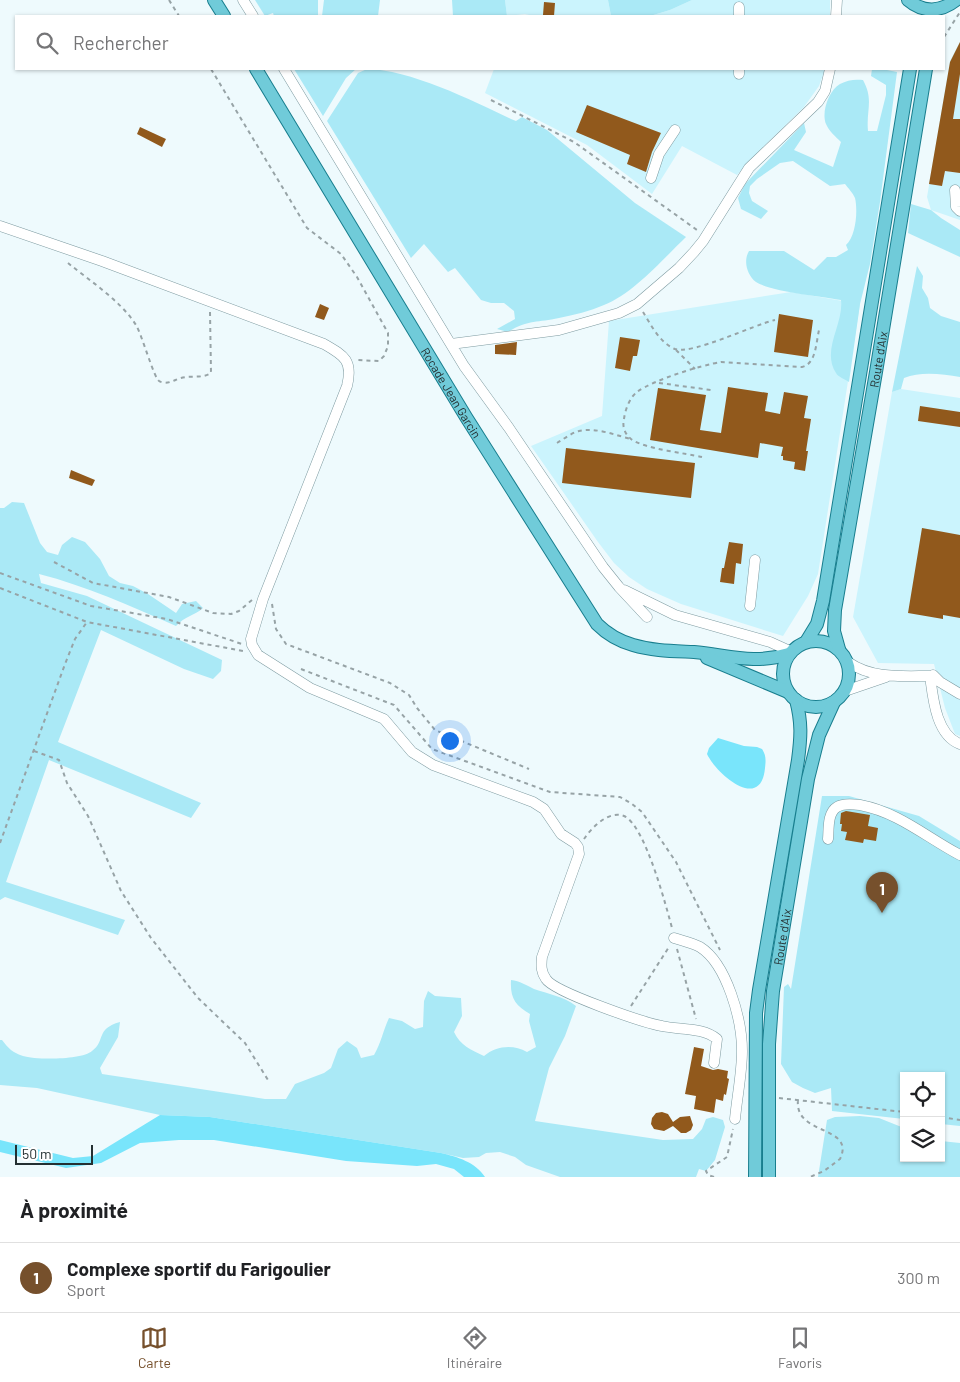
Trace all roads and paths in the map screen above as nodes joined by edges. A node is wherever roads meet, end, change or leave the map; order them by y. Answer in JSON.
{"nodes":[{"id":1,"x":169,"y":0,"type":"edge"},
{"id":2,"x":214,"y":0,"type":"edge"},
{"id":3,"x":243,"y":0,"type":"edge"},
{"id":4,"x":837,"y":0,"type":"edge"},
{"id":5,"x":911,"y":7,"type":"edge"},
{"id":6,"x":948,"y":8,"type":"edge"},
{"id":7,"x":960,"y":11,"type":"edge"},
{"id":8,"x":178,"y":15,"type":"edge"},
{"id":9,"x":223,"y":15,"type":"edge"},
{"id":10,"x":252,"y":15,"type":"edge"},
{"id":11,"x":836,"y":15,"type":"edge"},
{"id":12,"x":945,"y":35,"type":"edge"},
{"id":13,"x":212,"y":70,"type":"edge"},
{"id":14,"x":257,"y":70,"type":"edge"},
{"id":15,"x":285,"y":70,"type":"edge"},
{"id":16,"x":830,"y":70,"type":"edge"},
{"id":17,"x":910,"y":70,"type":"edge"},
{"id":18,"x":926,"y":70,"type":"edge"},
{"id":19,"x":491,"y":100,"type":"dead end"},
{"id":20,"x":675,"y":130,"type":"dead end"},
{"id":21,"x":651,"y":178,"type":"dead end"},
{"id":22,"x":955,"y":190,"type":"dead end"},
{"id":23,"x":960,"y":211,"type":"edge"},
{"id":24,"x":0,"y":226,"type":"edge"},
{"id":25,"x":708,"y":233,"type":"junction"},
{"id":26,"x":68,"y":263,"type":"dead end"},
{"id":27,"x":211,"y":302,"type":"junction"},
{"id":28,"x":637,"y":304,"type":"junction"},
{"id":29,"x":774,"y":320,"type":"dead end"},
{"id":30,"x":819,"y":330,"type":"dead end"},
{"id":31,"x":450,"y":344,"type":"junction"},
{"id":32,"x":674,"y":349,"type":"junction"},
{"id":33,"x":347,"y":362,"type":"junction"},
{"id":34,"x":695,"y":369,"type":"junction"},
{"id":35,"x":656,"y":383,"type":"junction"},
{"id":36,"x":712,"y":390,"type":"dead end"},
{"id":37,"x":631,"y":439,"type":"junction"},
{"id":38,"x":557,"y":443,"type":"dead end"},
{"id":39,"x":702,"y":457,"type":"dead end"},
{"id":40,"x":755,"y":560,"type":"dead end"},
{"id":41,"x":54,"y":562,"type":"dead end"},
{"id":42,"x":0,"y":573,"type":"edge"},
{"id":43,"x":269,"y":585,"type":"junction"},
{"id":44,"x":619,"y":587,"type":"junction"},
{"id":45,"x":0,"y":588,"type":"edge"},
{"id":46,"x":750,"y":606,"type":"dead end"},
{"id":47,"x":647,"y":617,"type":"dead end"},
{"id":48,"x":88,"y":622,"type":"junction"},
{"id":49,"x":806,"y":642,"type":"junction"},
{"id":50,"x":252,"y":647,"type":"junction"},
{"id":51,"x":839,"y":649,"type":"junction"},
{"id":52,"x":694,"y":652,"type":"junction"},
{"id":53,"x":790,"y":653,"type":"junction"},
{"id":54,"x":848,"y":662,"type":"junction"},
{"id":55,"x":933,"y":675,"type":"dead end"},
{"id":56,"x":889,"y":676,"type":"junction"},
{"id":57,"x":845,"y":691,"type":"junction"},
{"id":58,"x":960,"y":694,"type":"edge"},
{"id":59,"x":792,"y":696,"type":"junction"},
{"id":60,"x":834,"y":702,"type":"junction"},
{"id":61,"x":960,"y":744,"type":"edge"},
{"id":62,"x":34,"y":751,"type":"junction"},
{"id":63,"x":529,"y":769,"type":"dead end"},
{"id":64,"x":828,"y":840,"type":"dead end"},
{"id":65,"x":0,"y":843,"type":"edge"},
{"id":66,"x":578,"y":847,"type":"junction"},
{"id":67,"x":960,"y":855,"type":"edge"},
{"id":68,"x":674,"y":938,"type":"junction"},
{"id":69,"x":625,"y":1014,"type":"junction"},
{"id":70,"x":700,"y":1031,"type":"junction"},
{"id":71,"x":714,"y":1063,"type":"dead end"},
{"id":72,"x":268,"y":1080,"type":"dead end"},
{"id":73,"x":779,"y":1091,"type":"dead end"},
{"id":74,"x":798,"y":1100,"type":"junction"},
{"id":75,"x":900,"y":1112,"type":"edge"},
{"id":76,"x":945,"y":1118,"type":"edge"},
{"id":77,"x":735,"y":1120,"type":"joint"},
{"id":78,"x":960,"y":1120,"type":"edge"},
{"id":79,"x":714,"y":1177,"type":"edge"},
{"id":80,"x":755,"y":1177,"type":"edge"},
{"id":81,"x":769,"y":1177,"type":"edge"},
{"id":82,"x":810,"y":1177,"type":"edge"}],
"edges":[{"from":1,"to":8,"type":"path"},
{"from":2,"to":9,"type":"main road"},
{"from":3,"to":10,"type":"street"},
{"from":4,"to":11,"type":"street"},
{"from":5,"to":6,"type":"main road"},
{"from":7,"to":12,"type":"path"},
{"from":13,"to":33,"type":"path"},
{"from":14,"to":52,"type":"main road","name":"Rocade Jean Garcin"},
{"from":15,"to":31,"type":"street","name":"Rocade Jean Garcin"},
{"from":16,"to":25,"type":"street"},
{"from":17,"to":49,"type":"main road","name":"Route d'Aix"},
{"from":18,"to":51,"type":"main road","name":"Route d'Aix"},
{"from":19,"to":25,"type":"path"},
{"from":20,"to":21,"type":"street"},
{"from":22,"to":23,"type":"street"},
{"from":24,"to":27,"type":"street"},
{"from":25,"to":28,"type":"street"},
{"from":26,"to":27,"type":"path"},
{"from":27,"to":33,"type":"street"},
{"from":28,"to":31,"type":"street"},
{"from":28,"to":32,"type":"path"},
{"from":29,"to":32,"type":"path"},
{"from":30,"to":34,"type":"path"},
{"from":31,"to":44,"type":"street","name":"Rocade Jean Garcin"},
{"from":32,"to":34,"type":"path"},
{"from":33,"to":43,"type":"street"},
{"from":34,"to":35,"type":"path"},
{"from":35,"to":36,"type":"path"},
{"from":35,"to":37,"type":"path"},
{"from":37,"to":38,"type":"path"},
{"from":37,"to":39,"type":"path"},
{"from":40,"to":46,"type":"street"},
{"from":41,"to":43,"type":"path"},
{"from":42,"to":50,"type":"path"},
{"from":43,"to":50,"type":"street"},
{"from":43,"to":63,"type":"path"},
{"from":44,"to":47,"type":"street","name":"Rocade Jean Garcin"},
{"from":44,"to":53,"type":"street"},
{"from":45,"to":48,"type":"path"},
{"from":48,"to":50,"type":"path"},
{"from":48,"to":62,"type":"path"},
{"from":49,"to":51,"type":"main road"},
{"from":49,"to":53,"type":"main road"},
{"from":50,"to":66,"type":"street"},
{"from":51,"to":54,"type":"main road"},
{"from":52,"to":53,"type":"main road","name":"Rocade Jean Garcin"},
{"from":52,"to":59,"type":"main road","name":"Rocade Jean Garcin"},
{"from":53,"to":59,"type":"main road"},
{"from":54,"to":56,"type":"street"},
{"from":54,"to":57,"type":"main road"},
{"from":55,"to":58,"type":"street"},
{"from":56,"to":57,"type":"street"},
{"from":56,"to":61,"type":"street"},
{"from":57,"to":60,"type":"main road"},
{"from":59,"to":60,"type":"main road"},
{"from":59,"to":80,"type":"main road","name":"Route d'Aix"},
{"from":60,"to":81,"type":"main road","name":"Route d'Aix"},
{"from":62,"to":65,"type":"path"},
{"from":62,"to":72,"type":"path"},
{"from":64,"to":67,"type":"street"},
{"from":66,"to":68,"type":"path"},
{"from":66,"to":69,"type":"street"},
{"from":68,"to":69,"type":"path"},
{"from":68,"to":70,"type":"path"},
{"from":68,"to":77,"type":"street"},
{"from":69,"to":70,"type":"street"},
{"from":70,"to":71,"type":"street"},
{"from":73,"to":74,"type":"path"},
{"from":74,"to":75,"type":"path"},
{"from":74,"to":82,"type":"path"},
{"from":76,"to":78,"type":"path"},
{"from":77,"to":79,"type":"path"}]}
